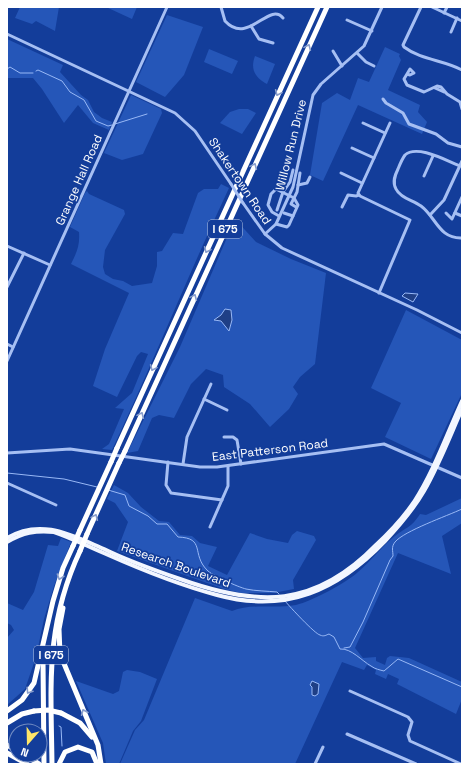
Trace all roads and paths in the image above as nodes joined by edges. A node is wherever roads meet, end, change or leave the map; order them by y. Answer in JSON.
{"nodes":[{"id":1,"x":167,"y":7,"type":"edge"},
{"id":2,"x":221,"y":7,"type":"edge"},
{"id":3,"x":318,"y":7,"type":"edge"},
{"id":4,"x":327,"y":7,"type":"edge"},
{"id":5,"x":382,"y":7,"type":"edge"},
{"id":6,"x":421,"y":7,"type":"edge"},
{"id":7,"x":432,"y":7,"type":"edge"},
{"id":8,"x":447,"y":7,"type":"edge"},
{"id":9,"x":444,"y":13,"type":"junction"},
{"id":10,"x":284,"y":18,"type":"dead end"},
{"id":11,"x":457,"y":18,"type":"junction"},
{"id":12,"x":347,"y":20,"type":"dead end"},
{"id":13,"x":462,"y":21,"type":"edge"},
{"id":14,"x":251,"y":26,"type":"junction"},
{"id":15,"x":372,"y":31,"type":"junction"},
{"id":16,"x":451,"y":32,"type":"dead end"},
{"id":17,"x":7,"y":34,"type":"edge"},
{"id":18,"x":273,"y":43,"type":"dead end"},
{"id":19,"x":333,"y":52,"type":"dead end"},
{"id":20,"x":357,"y":53,"type":"junction"},
{"id":21,"x":342,"y":66,"type":"junction"},
{"id":22,"x":374,"y":66,"type":"dead end"},
{"id":23,"x":462,"y":70,"type":"edge"},
{"id":24,"x":407,"y":74,"type":"dead end"},
{"id":25,"x":129,"y":91,"type":"junction"},
{"id":26,"x":383,"y":99,"type":"dead end"},
{"id":27,"x":462,"y":109,"type":"edge"},
{"id":28,"x":363,"y":123,"type":"dead end"},
{"id":29,"x":390,"y":123,"type":"dead end"},
{"id":30,"x":385,"y":133,"type":"junction"},
{"id":31,"x":462,"y":147,"type":"edge"},
{"id":32,"x":352,"y":148,"type":"dead end"},
{"id":33,"x":433,"y":156,"type":"junction"},
{"id":34,"x":374,"y":158,"type":"junction"},
{"id":35,"x":462,"y":161,"type":"edge"},
{"id":36,"x":460,"y":166,"type":"junction"},
{"id":37,"x":293,"y":170,"type":"dead end"},
{"id":38,"x":282,"y":172,"type":"dead end"},
{"id":39,"x":300,"y":173,"type":"dead end"},
{"id":40,"x":341,"y":173,"type":"dead end"},
{"id":41,"x":424,"y":176,"type":"dead end"},
{"id":42,"x":310,"y":177,"type":"dead end"},
{"id":43,"x":362,"y":183,"type":"junction"},
{"id":44,"x":298,"y":184,"type":"junction"},
{"id":45,"x":276,"y":189,"type":"junction"},
{"id":46,"x":284,"y":192,"type":"junction"},
{"id":47,"x":289,"y":195,"type":"junction"},
{"id":48,"x":359,"y":195,"type":"junction"},
{"id":49,"x":462,"y":197,"type":"edge"},
{"id":50,"x":294,"y":198,"type":"junction"},
{"id":51,"x":296,"y":207,"type":"dead end"},
{"id":52,"x":342,"y":207,"type":"dead end"},
{"id":53,"x":277,"y":210,"type":"dead end"},
{"id":54,"x":284,"y":213,"type":"dead end"},
{"id":55,"x":446,"y":213,"type":"dead end"},
{"id":56,"x":455,"y":213,"type":"junction"},
{"id":57,"x":430,"y":215,"type":"junction"},
{"id":58,"x":279,"y":216,"type":"junction"},
{"id":59,"x":293,"y":216,"type":"junction"},
{"id":60,"x":462,"y":216,"type":"edge"},
{"id":61,"x":276,"y":224,"type":"junction"},
{"id":62,"x":265,"y":234,"type":"junction"},
{"id":63,"x":462,"y":238,"type":"edge"},
{"id":64,"x":7,"y":246,"type":"edge"},
{"id":65,"x":24,"y":253,"type":"junction"},
{"id":66,"x":50,"y":265,"type":"junction"},
{"id":67,"x":7,"y":287,"type":"edge"},
{"id":68,"x":379,"y":293,"type":"junction"},
{"id":69,"x":462,"y":334,"type":"edge"},
{"id":70,"x":7,"y":344,"type":"edge"},
{"id":71,"x":13,"y":347,"type":"junction"},
{"id":72,"x":7,"y":361,"type":"edge"},
{"id":73,"x":211,"y":384,"type":"dead end"},
{"id":74,"x":204,"y":399,"type":"junction"},
{"id":75,"x":462,"y":402,"type":"edge"},
{"id":76,"x":462,"y":409,"type":"edge"},
{"id":77,"x":227,"y":410,"type":"dead end"},
{"id":78,"x":224,"y":437,"type":"dead end"},
{"id":79,"x":7,"y":453,"type":"edge"},
{"id":80,"x":168,"y":462,"type":"junction"},
{"id":81,"x":183,"y":464,"type":"junction"},
{"id":82,"x":241,"y":464,"type":"junction"},
{"id":83,"x":434,"y":465,"type":"junction"},
{"id":84,"x":228,"y":466,"type":"junction"},
{"id":85,"x":462,"y":478,"type":"edge"},
{"id":86,"x":7,"y":483,"type":"edge"},
{"id":87,"x":222,"y":500,"type":"junction"},
{"id":88,"x":56,"y":505,"type":"dead end"},
{"id":89,"x":210,"y":527,"type":"dead end"},
{"id":90,"x":7,"y":538,"type":"edge"},
{"id":91,"x":7,"y":542,"type":"edge"},
{"id":92,"x":72,"y":569,"type":"junction"},
{"id":93,"x":276,"y":599,"type":"junction"},
{"id":94,"x":47,"y":627,"type":"junction"},
{"id":95,"x":51,"y":680,"type":"junction"},
{"id":96,"x":350,"y":691,"type":"dead end"},
{"id":97,"x":7,"y":711,"type":"edge"},
{"id":98,"x":7,"y":723,"type":"edge"},
{"id":99,"x":347,"y":734,"type":"dead end"},
{"id":100,"x":323,"y":747,"type":"dead end"},
{"id":101,"x":7,"y":754,"type":"edge"},
{"id":102,"x":100,"y":763,"type":"edge"},
{"id":103,"x":24,"y":764,"type":"edge"},
{"id":104,"x":27,"y":764,"type":"edge"},
{"id":105,"x":40,"y":764,"type":"edge"},
{"id":106,"x":52,"y":764,"type":"edge"},
{"id":107,"x":55,"y":764,"type":"edge"},
{"id":108,"x":58,"y":764,"type":"edge"},
{"id":109,"x":316,"y":764,"type":"edge"},
{"id":110,"x":416,"y":764,"type":"edge"},
{"id":111,"x":461,"y":764,"type":"edge"}],
"edges":[{"from":1,"to":25,"type":"street","name":"Grange Hall Road"},
{"from":2,"to":14,"type":"street"},
{"from":3,"to":94,"type":"highway","number":"I 675","one_way":true,"bridge":true},
{"from":92,"to":4,"type":"highway","number":"I 675","one_way":true,"bridge":true},
{"from":5,"to":15,"type":"street","name":"Willow Run Drive"},
{"from":6,"to":23,"type":"street"},
{"from":7,"to":9,"type":"street"},
{"from":8,"to":9,"type":"street"},
{"from":9,"to":11,"type":"street"},
{"from":10,"to":14,"type":"street"},
{"from":11,"to":13,"type":"street"},
{"from":11,"to":16,"type":"street"},
{"from":12,"to":15,"type":"street"},
{"from":14,"to":18,"type":"street"},
{"from":15,"to":20,"type":"street","name":"Willow Run Drive"},
{"from":17,"to":25,"type":"street","name":"Shakertown Road"},
{"from":19,"to":21,"type":"street"},
{"from":20,"to":21,"type":"street","name":"Willow Run Drive"},
{"from":20,"to":22,"type":"street"},
{"from":21,"to":47,"type":"street","name":"Willow Run Drive"},
{"from":24,"to":27,"type":"street"},
{"from":25,"to":62,"type":"street","name":"Shakertown Road","bridge":true},
{"from":25,"to":66,"type":"street","name":"Grange Hall Road"},
{"from":26,"to":31,"type":"street"},
{"from":28,"to":30,"type":"street"},
{"from":29,"to":30,"type":"street"},
{"from":30,"to":34,"type":"street"},
{"from":32,"to":34,"type":"street"},
{"from":33,"to":36,"type":"street"},
{"from":33,"to":41,"type":"street"},
{"from":33,"to":57,"type":"street"},
{"from":34,"to":43,"type":"street"},
{"from":35,"to":36,"type":"street"},
{"from":36,"to":57,"type":"street"},
{"from":37,"to":46,"type":"street"},
{"from":38,"to":45,"type":"street"},
{"from":39,"to":44,"type":"street"},
{"from":40,"to":43,"type":"street"},
{"from":42,"to":44,"type":"street"},
{"from":43,"to":48,"type":"street"},
{"from":44,"to":50,"type":"street"},
{"from":45,"to":46,"type":"street"},
{"from":45,"to":58,"type":"street"},
{"from":46,"to":47,"type":"street"},
{"from":46,"to":53,"type":"street"},
{"from":47,"to":50,"type":"street"},
{"from":47,"to":58,"type":"street","name":"Willow Run Drive"},
{"from":48,"to":52,"type":"street"},
{"from":48,"to":68,"type":"street"},
{"from":49,"to":56,"type":"street"},
{"from":50,"to":51,"type":"street"},
{"from":50,"to":59,"type":"street"},
{"from":54,"to":59,"type":"street"},
{"from":55,"to":56,"type":"street"},
{"from":56,"to":60,"type":"street"},
{"from":57,"to":63,"type":"street"},
{"from":58,"to":61,"type":"street","name":"Willow Run Drive"},
{"from":59,"to":61,"type":"street"},
{"from":61,"to":62,"type":"street","name":"Willow Run Drive"},
{"from":62,"to":68,"type":"street","name":"Shakertown Road"},
{"from":64,"to":65,"type":"street"},
{"from":65,"to":66,"type":"street"},
{"from":65,"to":67,"type":"street"},
{"from":66,"to":71,"type":"street","name":"Grange Hall Road"},
{"from":68,"to":69,"type":"street","name":"Shakertown Road"},
{"from":70,"to":71,"type":"street"},
{"from":71,"to":72,"type":"street","name":"Grange Hall Road"},
{"from":73,"to":74,"type":"street"},
{"from":74,"to":77,"type":"street"},
{"from":74,"to":81,"type":"street"},
{"from":75,"to":83,"type":"main road","name":"Research Boulevard"},
{"from":76,"to":83,"type":"main road","name":"Research Boulevard"},
{"from":78,"to":82,"type":"street"},
{"from":79,"to":80,"type":"street","name":"East Patterson Road"},
{"from":80,"to":81,"type":"street","name":"East Patterson Road"},
{"from":80,"to":87,"type":"street"},
{"from":81,"to":84,"type":"street","name":"East Patterson Road"},
{"from":82,"to":83,"type":"street","name":"East Patterson Road"},
{"from":82,"to":84,"type":"street","name":"East Patterson Road"},
{"from":83,"to":85,"type":"street","name":"East Patterson Road"},
{"from":83,"to":93,"type":"main road","name":"Research Boulevard"},
{"from":84,"to":87,"type":"street"},
{"from":86,"to":88,"type":"street"},
{"from":87,"to":89,"type":"street"},
{"from":90,"to":93,"type":"main road","name":"Research Boulevard"},
{"from":91,"to":93,"type":"main road","name":"Research Boulevard"},
{"from":92,"to":95,"type":"highway","number":"I 675"},
{"from":102,"to":92,"type":"highway","one_way":true},
{"from":94,"to":97,"type":"highway","one_way":true},
{"from":94,"to":105,"type":"highway","number":"I 675"},
{"from":95,"to":106,"type":"highway","number":"I 675"},
{"from":95,"to":107,"type":"highway"},
{"from":96,"to":111,"type":"street"},
{"from":98,"to":102,"type":"highway","bridge":true},
{"from":99,"to":110,"type":"street"},
{"from":100,"to":109,"type":"street"},
{"from":101,"to":103,"type":"highway"},
{"from":101,"to":104,"type":"highway"},
{"from":102,"to":108,"type":"highway"}]}
